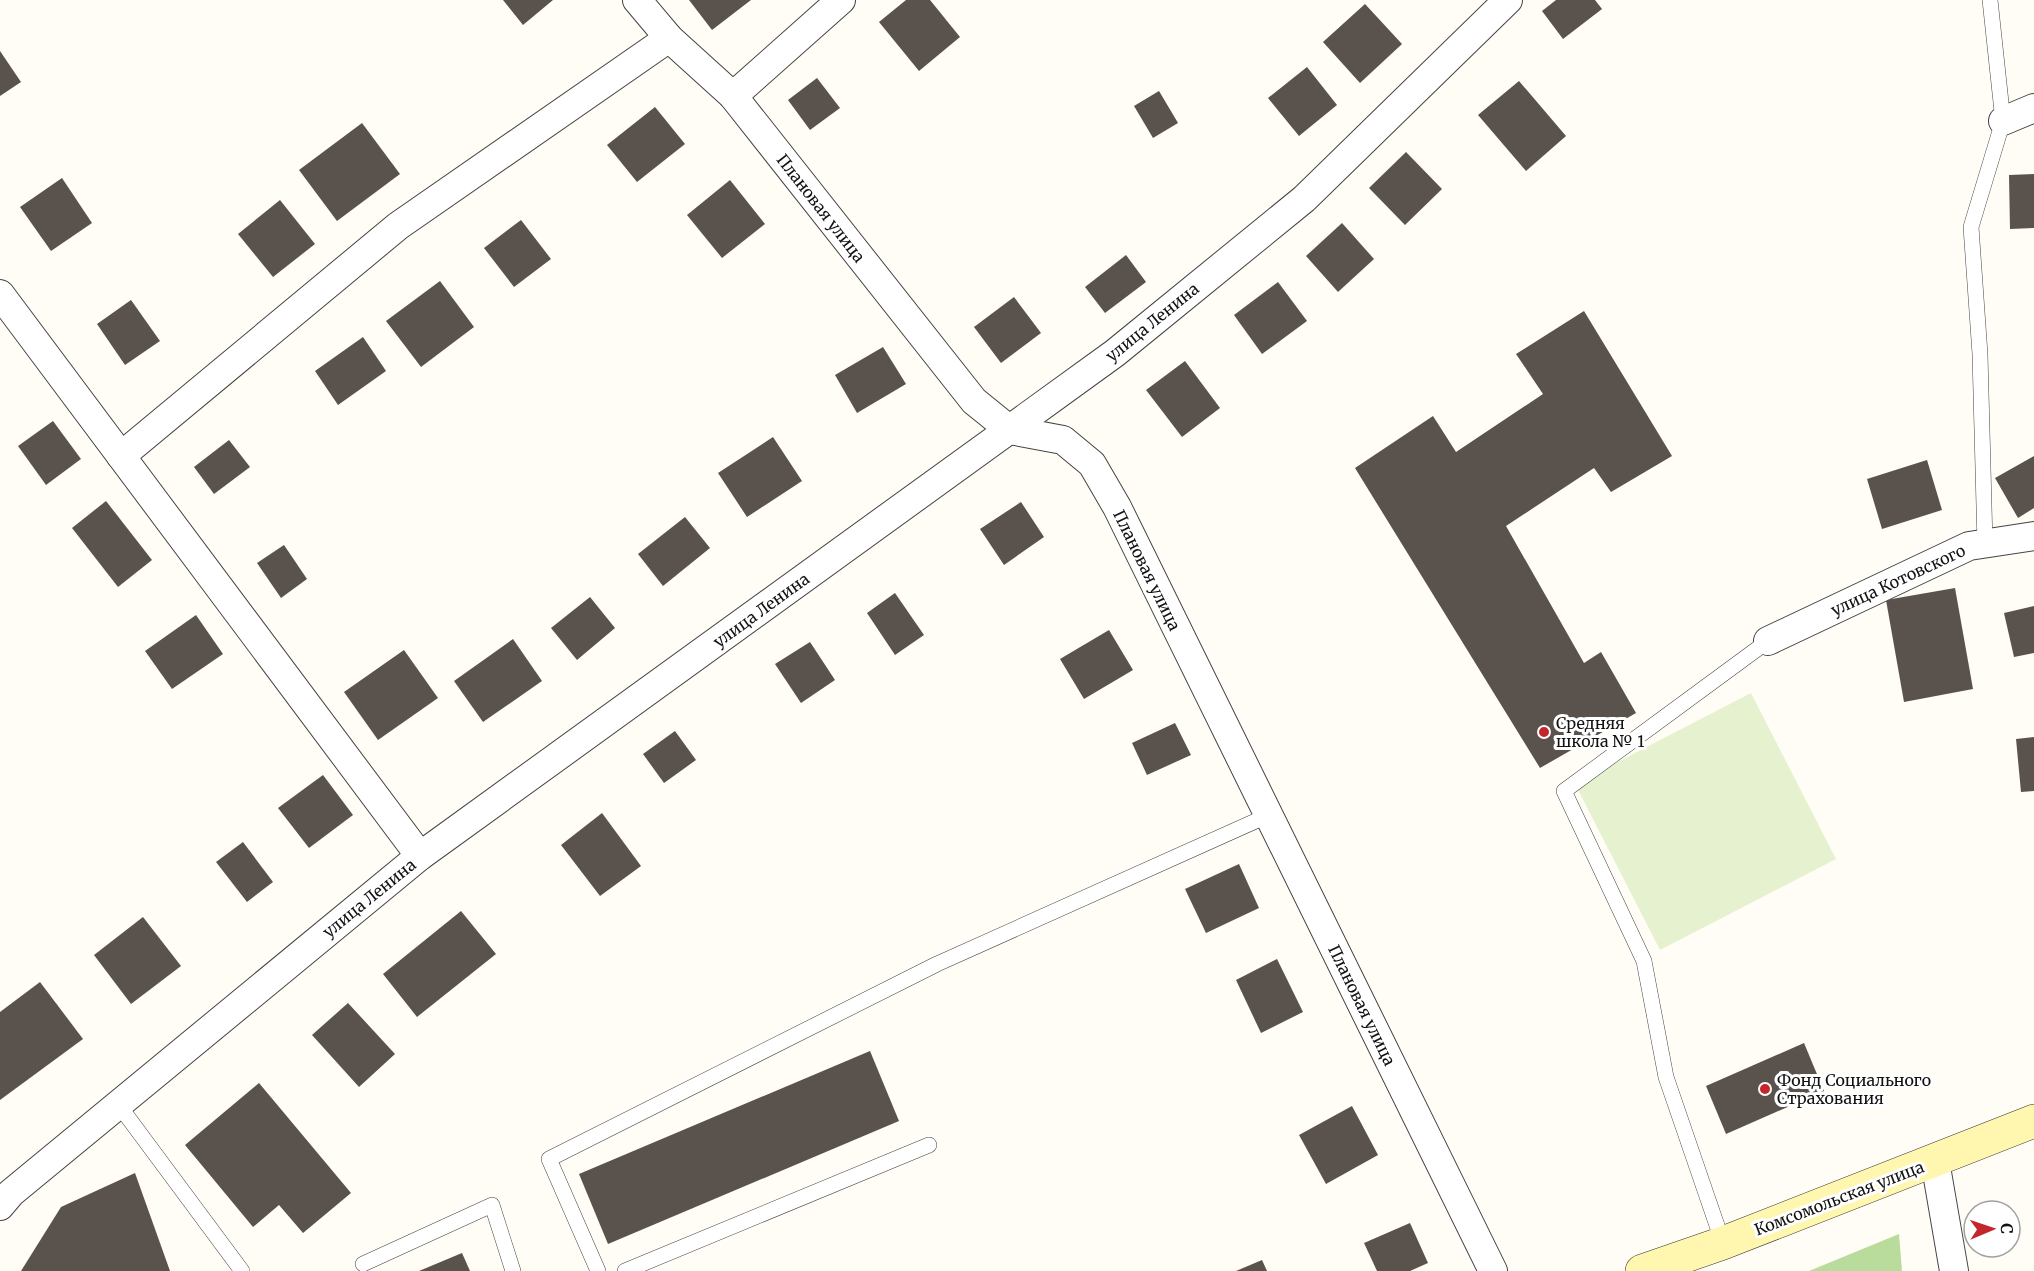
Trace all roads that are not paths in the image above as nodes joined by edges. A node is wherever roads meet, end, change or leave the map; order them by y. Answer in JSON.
{"nodes":[{"id":1,"x":637,"y":0,"type":"edge"},
{"id":2,"x":841,"y":0,"type":"edge"},
{"id":3,"x":1508,"y":0,"type":"edge"},
{"id":4,"x":1990,"y":0,"type":"edge"},
{"id":5,"x":669,"y":38,"type":"junction"},
{"id":6,"x":733,"y":96,"type":"junction"},
{"id":7,"x":2034,"y":108,"type":"edge"},
{"id":8,"x":2003,"y":121,"type":"junction"},
{"id":9,"x":0,"y":294,"type":"edge"},
{"id":10,"x":1010,"y":430,"type":"junction"},
{"id":11,"x":122,"y":456,"type":"junction"},
{"id":12,"x":2034,"y":536,"type":"edge"},
{"id":13,"x":1985,"y":544,"type":"junction"},
{"id":14,"x":1768,"y":641,"type":"joint"},
{"id":15,"x":1269,"y":815,"type":"junction"},
{"id":16,"x":420,"y":856,"type":"junction"},
{"id":17,"x":118,"y":1104,"type":"junction"},
{"id":18,"x":2034,"y":1121,"type":"edge"},
{"id":19,"x":929,"y":1145,"type":"dead end"},
{"id":20,"x":1935,"y":1161,"type":"junction"},
{"id":21,"x":0,"y":1206,"type":"edge"},
{"id":22,"x":1723,"y":1243,"type":"junction"},
{"id":23,"x":363,"y":1264,"type":"dead end"},
{"id":24,"x":242,"y":1271,"type":"edge"},
{"id":25,"x":513,"y":1271,"type":"edge"},
{"id":26,"x":598,"y":1271,"type":"edge"},
{"id":27,"x":625,"y":1271,"type":"edge"},
{"id":28,"x":1493,"y":1271,"type":"edge"},
{"id":29,"x":1642,"y":1271,"type":"edge"},
{"id":30,"x":1954,"y":1271,"type":"edge"}],
"edges":[{"from":1,"to":5,"type":"street","name":"Плановая улица"},
{"from":2,"to":6,"type":"street"},
{"from":3,"to":10,"type":"street","name":"улица Ленина"},
{"from":4,"to":8,"type":"lane"},
{"from":5,"to":6,"type":"street","name":"Плановая улица"},
{"from":5,"to":11,"type":"street"},
{"from":6,"to":10,"type":"street","name":"Плановая улица"},
{"from":7,"to":8,"type":"street"},
{"from":8,"to":13,"type":"lane"},
{"from":9,"to":11,"type":"street"},
{"from":10,"to":15,"type":"street","name":"Плановая улица"},
{"from":10,"to":16,"type":"street","name":"улица Ленина"},
{"from":11,"to":16,"type":"street"},
{"from":12,"to":13,"type":"street","name":"улица Котовского"},
{"from":13,"to":14,"type":"street","name":"улица Котовского"},
{"from":14,"to":22,"type":"lane"},
{"from":15,"to":26,"type":"lane"},
{"from":15,"to":28,"type":"street","name":"Плановая улица"},
{"from":16,"to":17,"type":"street","name":"улица Ленина"},
{"from":17,"to":21,"type":"street","name":"улица Ленина"},
{"from":17,"to":24,"type":"lane"},
{"from":18,"to":20,"type":"main road","name":"Комсомольская улица"},
{"from":19,"to":27,"type":"lane"},
{"from":20,"to":22,"type":"main road","name":"Комсомольская улица"},
{"from":20,"to":30,"type":"street"},
{"from":22,"to":29,"type":"main road","name":"Комсомольская улица"},
{"from":23,"to":25,"type":"lane"}]}
